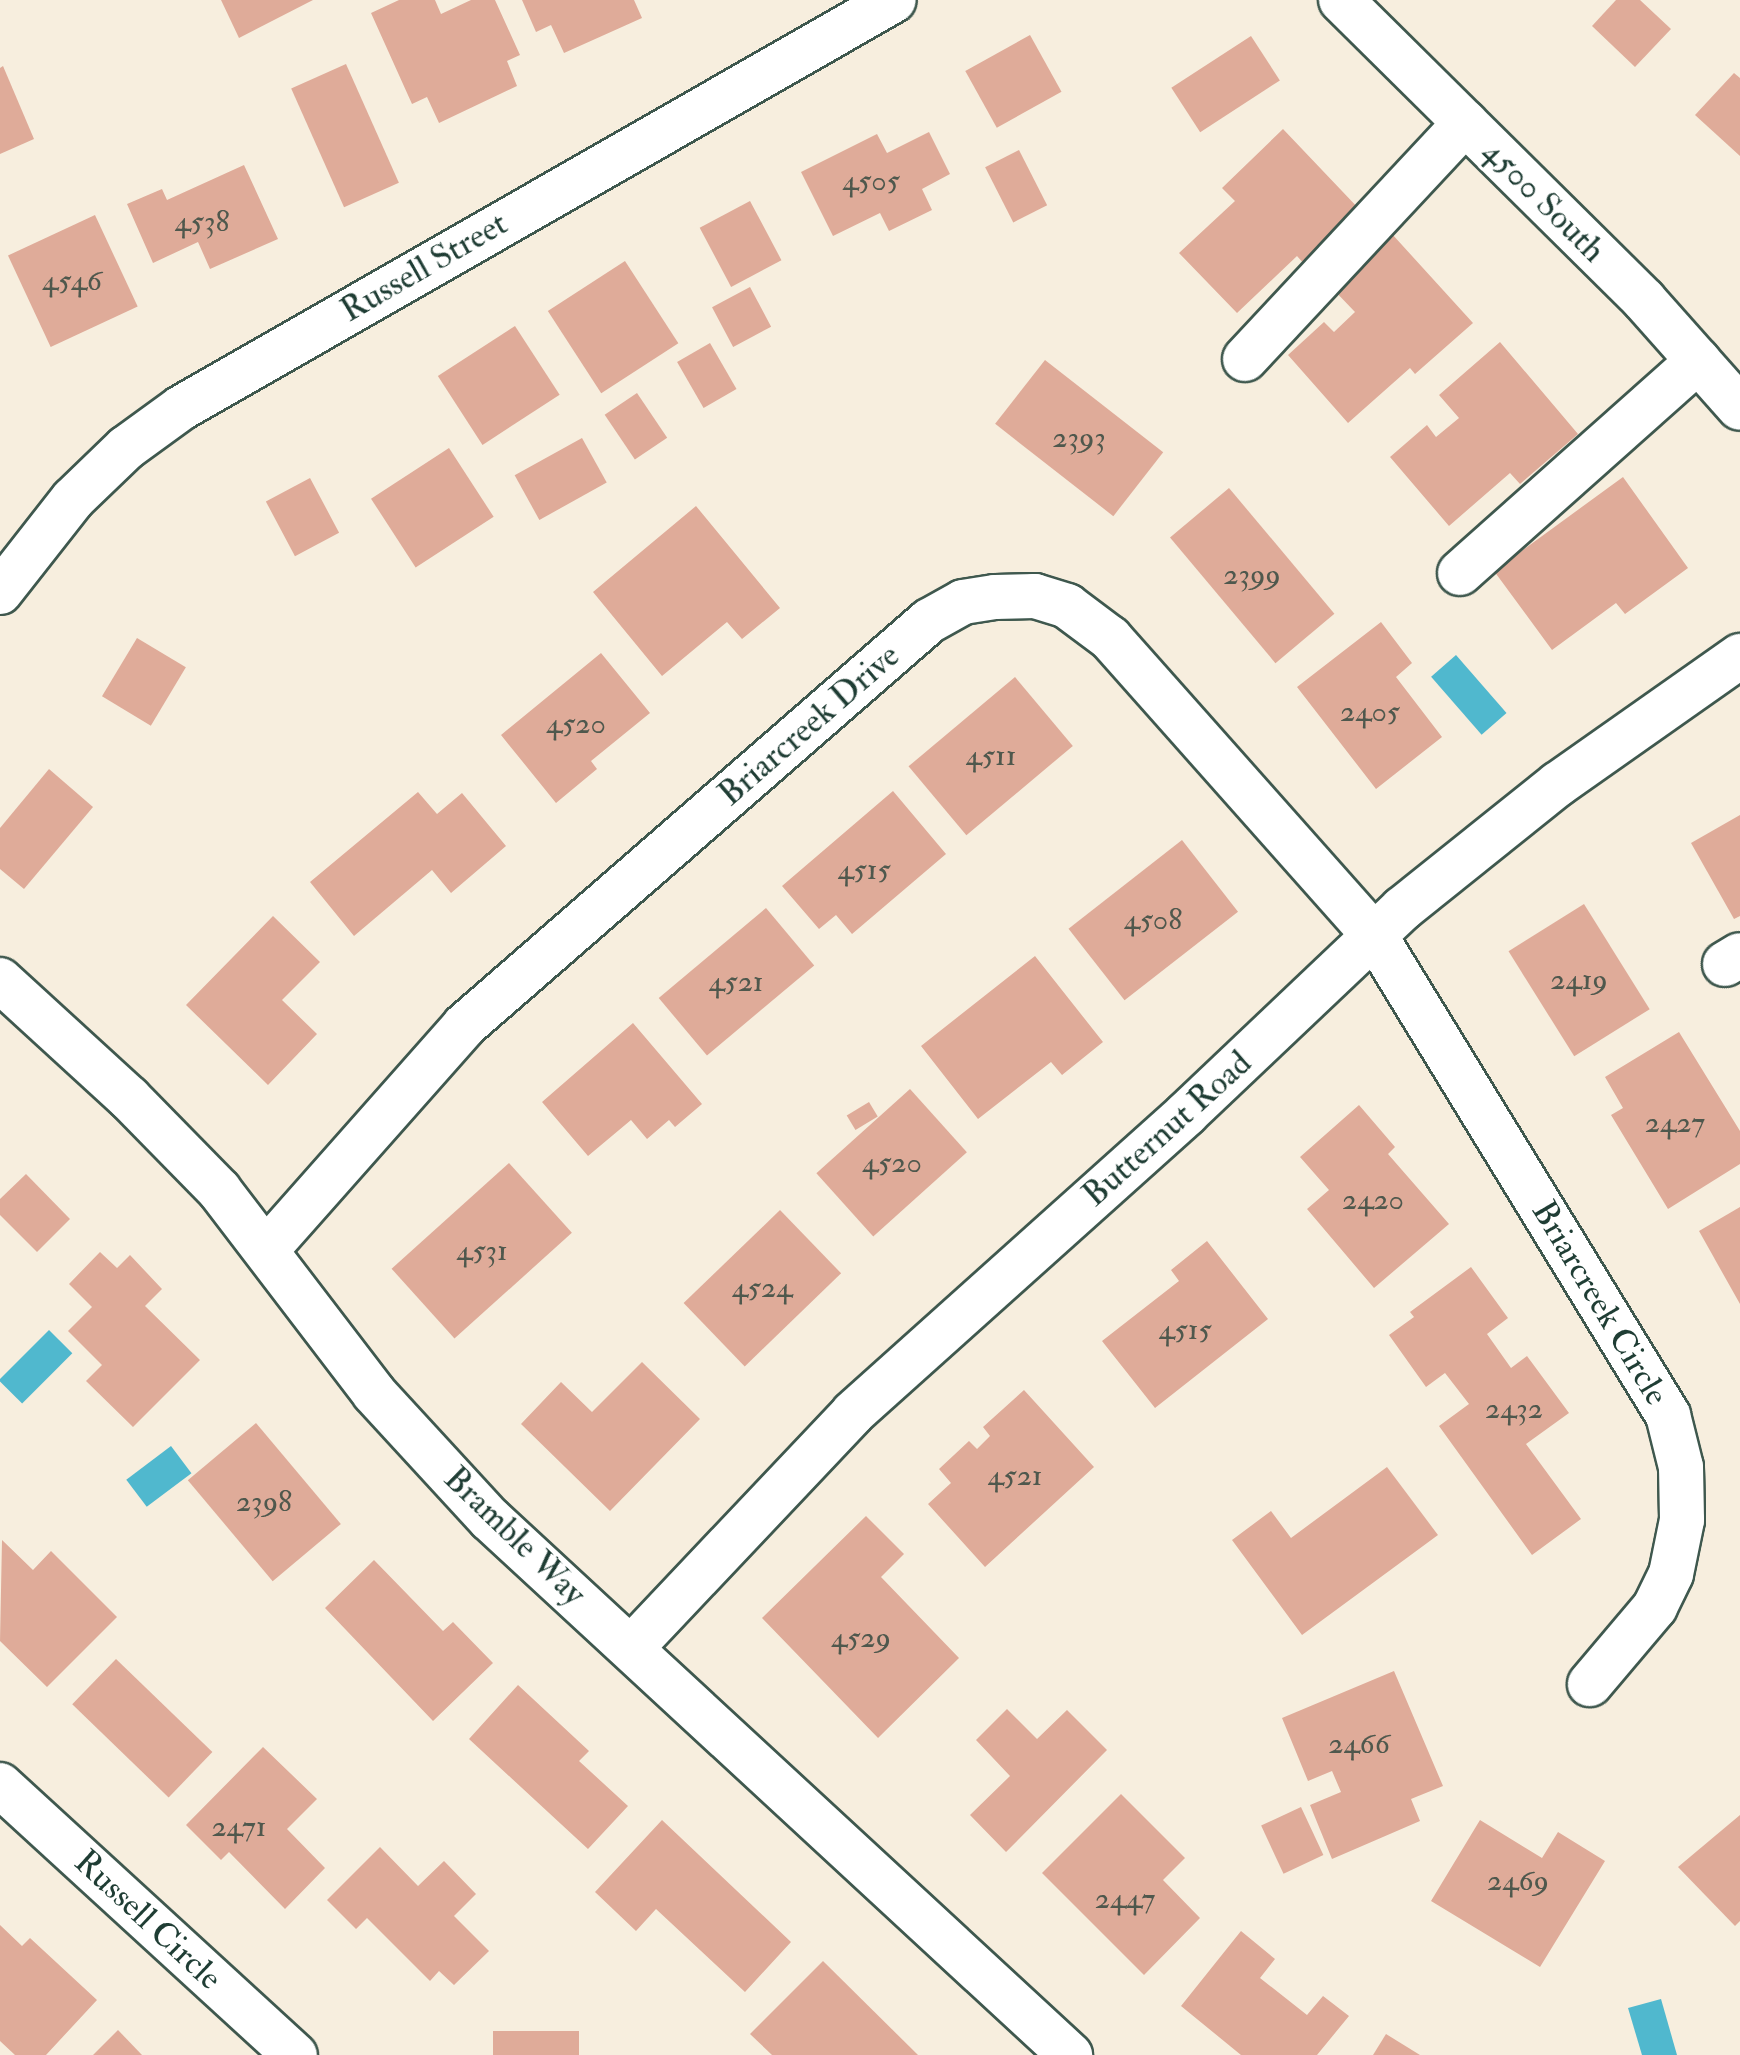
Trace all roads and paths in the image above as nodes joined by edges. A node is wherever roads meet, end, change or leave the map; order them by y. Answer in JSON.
{"nodes":[{"id":1,"x":1341,"y":0,"type":"edge"},
{"id":2,"x":891,"y":1,"type":"edge"},
{"id":3,"x":1465,"y":123,"type":"junction"},
{"id":4,"x":1245,"y":359,"type":"dead end"},
{"id":5,"x":1698,"y":361,"type":"junction"},
{"id":6,"x":1740,"y":408,"type":"edge"},
{"id":7,"x":1460,"y":573,"type":"dead end"},
{"id":8,"x":0,"y":592,"type":"edge"},
{"id":9,"x":1740,"y":656,"type":"edge"},
{"id":10,"x":1375,"y":936,"type":"junction"},
{"id":11,"x":0,"y":980,"type":"edge"},
{"id":12,"x":267,"y":1249,"type":"junction"},
{"id":13,"x":633,"y":1646,"type":"junction"},
{"id":14,"x":1590,"y":1684,"type":"dead end"},
{"id":15,"x":0,"y":1785,"type":"edge"},
{"id":16,"x":295,"y":2055,"type":"edge"},
{"id":17,"x":1070,"y":2055,"type":"edge"}],
"edges":[{"from":1,"to":3,"type":"street","name":"4500 South"},
{"from":2,"to":8,"type":"street","name":"Russell Street"},
{"from":3,"to":4,"type":"street"},
{"from":3,"to":5,"type":"street","name":"4500 South"},
{"from":5,"to":6,"type":"street","name":"4500 South"},
{"from":5,"to":7,"type":"street"},
{"from":9,"to":10,"type":"street","name":"Butternut Road"},
{"from":10,"to":12,"type":"street","name":"Briarcreek Drive"},
{"from":10,"to":13,"type":"street","name":"Butternut Road"},
{"from":10,"to":14,"type":"street","name":"Briarcreek Circle"},
{"from":11,"to":12,"type":"street","name":"Bramble Way"},
{"from":12,"to":13,"type":"street","name":"Bramble Way"},
{"from":13,"to":17,"type":"street","name":"Bramble Way"},
{"from":15,"to":16,"type":"street","name":"Russell Circle"}]}
